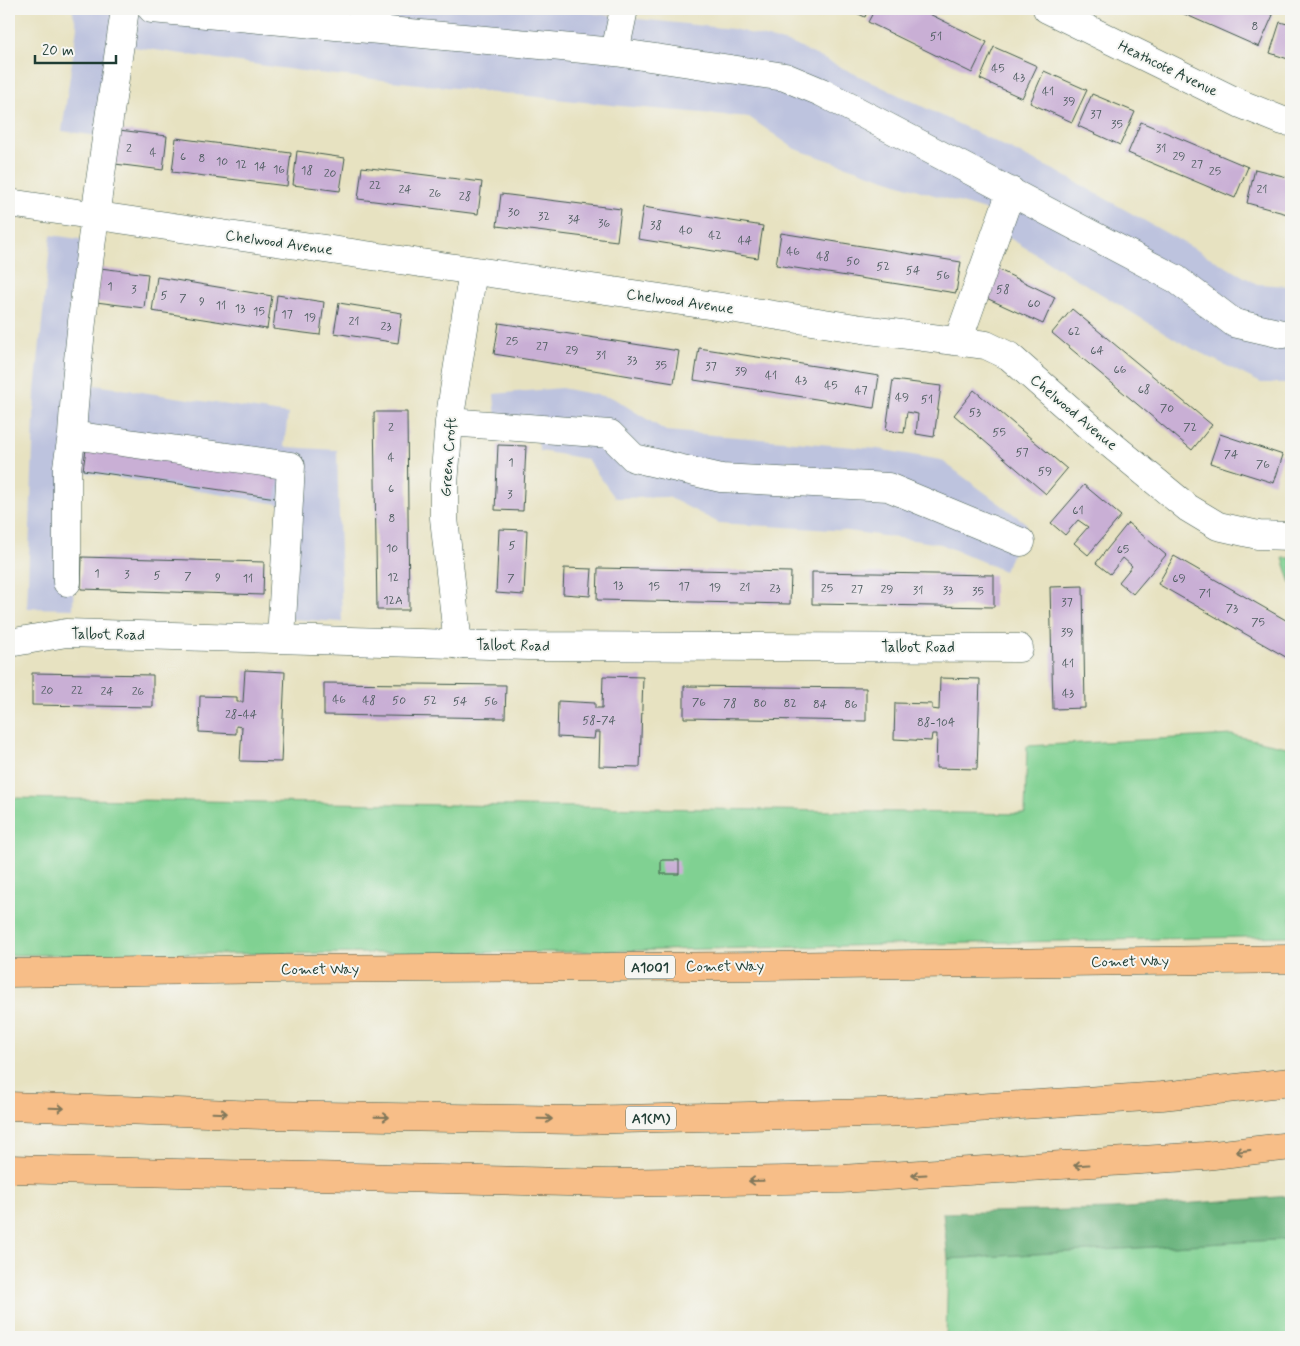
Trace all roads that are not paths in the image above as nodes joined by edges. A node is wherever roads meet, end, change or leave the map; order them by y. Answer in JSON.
{"nodes":[{"id":1,"x":125,"y":9,"type":"edge"},
{"id":2,"x":152,"y":9,"type":"edge"},
{"id":3,"x":624,"y":9,"type":"edge"},
{"id":4,"x":1047,"y":9,"type":"edge"},
{"id":5,"x":614,"y":52,"type":"junction"},
{"id":6,"x":1291,"y":122,"type":"edge"},
{"id":7,"x":1011,"y":191,"type":"junction"},
{"id":8,"x":9,"y":203,"type":"edge"},
{"id":9,"x":96,"y":215,"type":"junction"},
{"id":10,"x":473,"y":271,"type":"junction"},
{"id":11,"x":1291,"y":334,"type":"edge"},
{"id":12,"x":958,"y":341,"type":"junction"},
{"id":13,"x":450,"y":422,"type":"junction"},
{"id":14,"x":72,"y":435,"type":"junction"},
{"id":15,"x":1291,"y":536,"type":"edge"},
{"id":16,"x":1021,"y":542,"type":"dead end"},
{"id":17,"x":66,"y":582,"type":"dead end"},
{"id":18,"x":281,"y":639,"type":"junction"},
{"id":19,"x":9,"y":643,"type":"edge"},
{"id":20,"x":458,"y":645,"type":"junction"},
{"id":21,"x":1019,"y":648,"type":"dead end"},
{"id":22,"x":1291,"y":959,"type":"edge"},
{"id":23,"x":9,"y":973,"type":"edge"},
{"id":24,"x":1291,"y":1082,"type":"edge"},
{"id":25,"x":9,"y":1106,"type":"edge"},
{"id":26,"x":1291,"y":1146,"type":"edge"},
{"id":27,"x":9,"y":1169,"type":"edge"}],
"edges":[{"from":1,"to":9,"type":"street"},
{"from":2,"to":5,"type":"street"},
{"from":3,"to":5,"type":"street"},
{"from":4,"to":6,"type":"street","name":"Heathcote Avenue"},
{"from":5,"to":7,"type":"street"},
{"from":7,"to":11,"type":"street"},
{"from":7,"to":12,"type":"street"},
{"from":8,"to":9,"type":"street","name":"Chelwood Avenue"},
{"from":9,"to":10,"type":"street","name":"Chelwood Avenue"},
{"from":9,"to":14,"type":"street"},
{"from":10,"to":12,"type":"street","name":"Chelwood Avenue"},
{"from":10,"to":13,"type":"street","name":"Green Croft"},
{"from":12,"to":15,"type":"street","name":"Chelwood Avenue"},
{"from":13,"to":16,"type":"street"},
{"from":13,"to":20,"type":"street","name":"Green Croft"},
{"from":14,"to":17,"type":"street"},
{"from":14,"to":18,"type":"street"},
{"from":18,"to":19,"type":"street","name":"Talbot Road"},
{"from":18,"to":20,"type":"street","name":"Talbot Road"},
{"from":20,"to":21,"type":"street","name":"Talbot Road"},
{"from":22,"to":23,"type":"main road","name":"Comet Way","number":"A1001"},
{"from":25,"to":24,"type":"main road","number":"A1(M)","one_way":true},
{"from":26,"to":27,"type":"main road","one_way":true}]}
